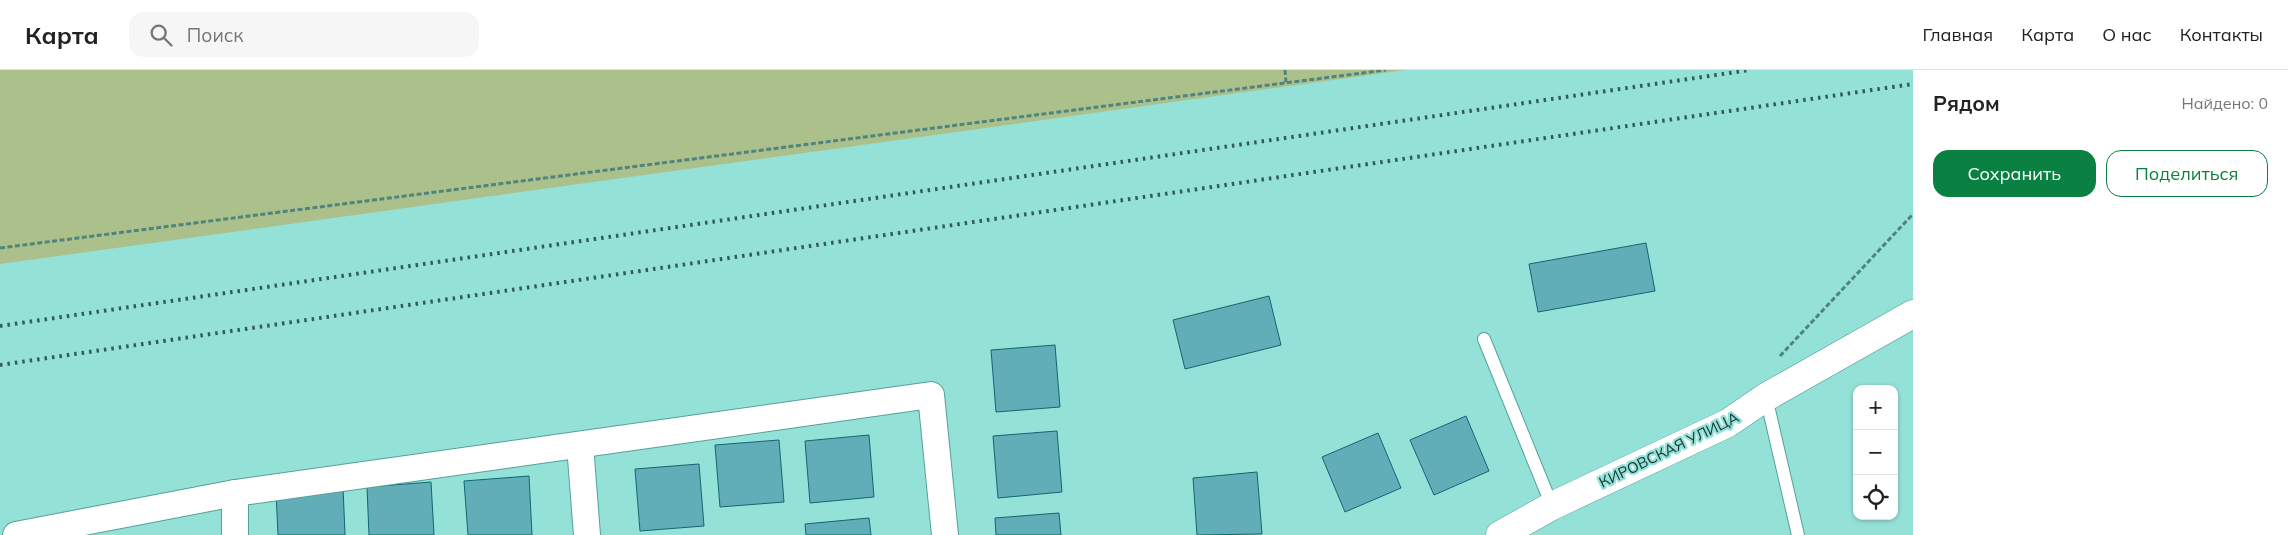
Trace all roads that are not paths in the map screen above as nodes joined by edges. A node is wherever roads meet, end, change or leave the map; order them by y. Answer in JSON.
{"nodes":[{"id":1,"x":1913,"y":314,"type":"edge"},
{"id":2,"x":1484,"y":339,"type":"dead end"},
{"id":3,"x":1766,"y":397,"type":"junction"},
{"id":4,"x":580,"y":445,"type":"junction"},
{"id":5,"x":235,"y":494,"type":"junction"},
{"id":6,"x":1552,"y":506,"type":"junction"},
{"id":7,"x":16,"y":535,"type":"edge"},
{"id":8,"x":235,"y":535,"type":"edge"},
{"id":9,"x":587,"y":535,"type":"edge"},
{"id":10,"x":945,"y":535,"type":"edge"},
{"id":11,"x":1500,"y":535,"type":"edge"},
{"id":12,"x":1798,"y":535,"type":"edge"}],
"edges":[{"from":1,"to":3,"type":"main road","name":"КИРОВСКАЯ УЛИЦА"},
{"from":2,"to":6,"type":"lane"},
{"from":3,"to":6,"type":"main road","name":"КИРОВСКАЯ УЛИЦА"},
{"from":3,"to":12,"type":"lane"},
{"from":4,"to":5,"type":"street"},
{"from":4,"to":9,"type":"street"},
{"from":4,"to":10,"type":"street"},
{"from":5,"to":7,"type":"street"},
{"from":5,"to":8,"type":"street"},
{"from":6,"to":11,"type":"main road","name":"КИРОВСКАЯ УЛИЦА"}]}
